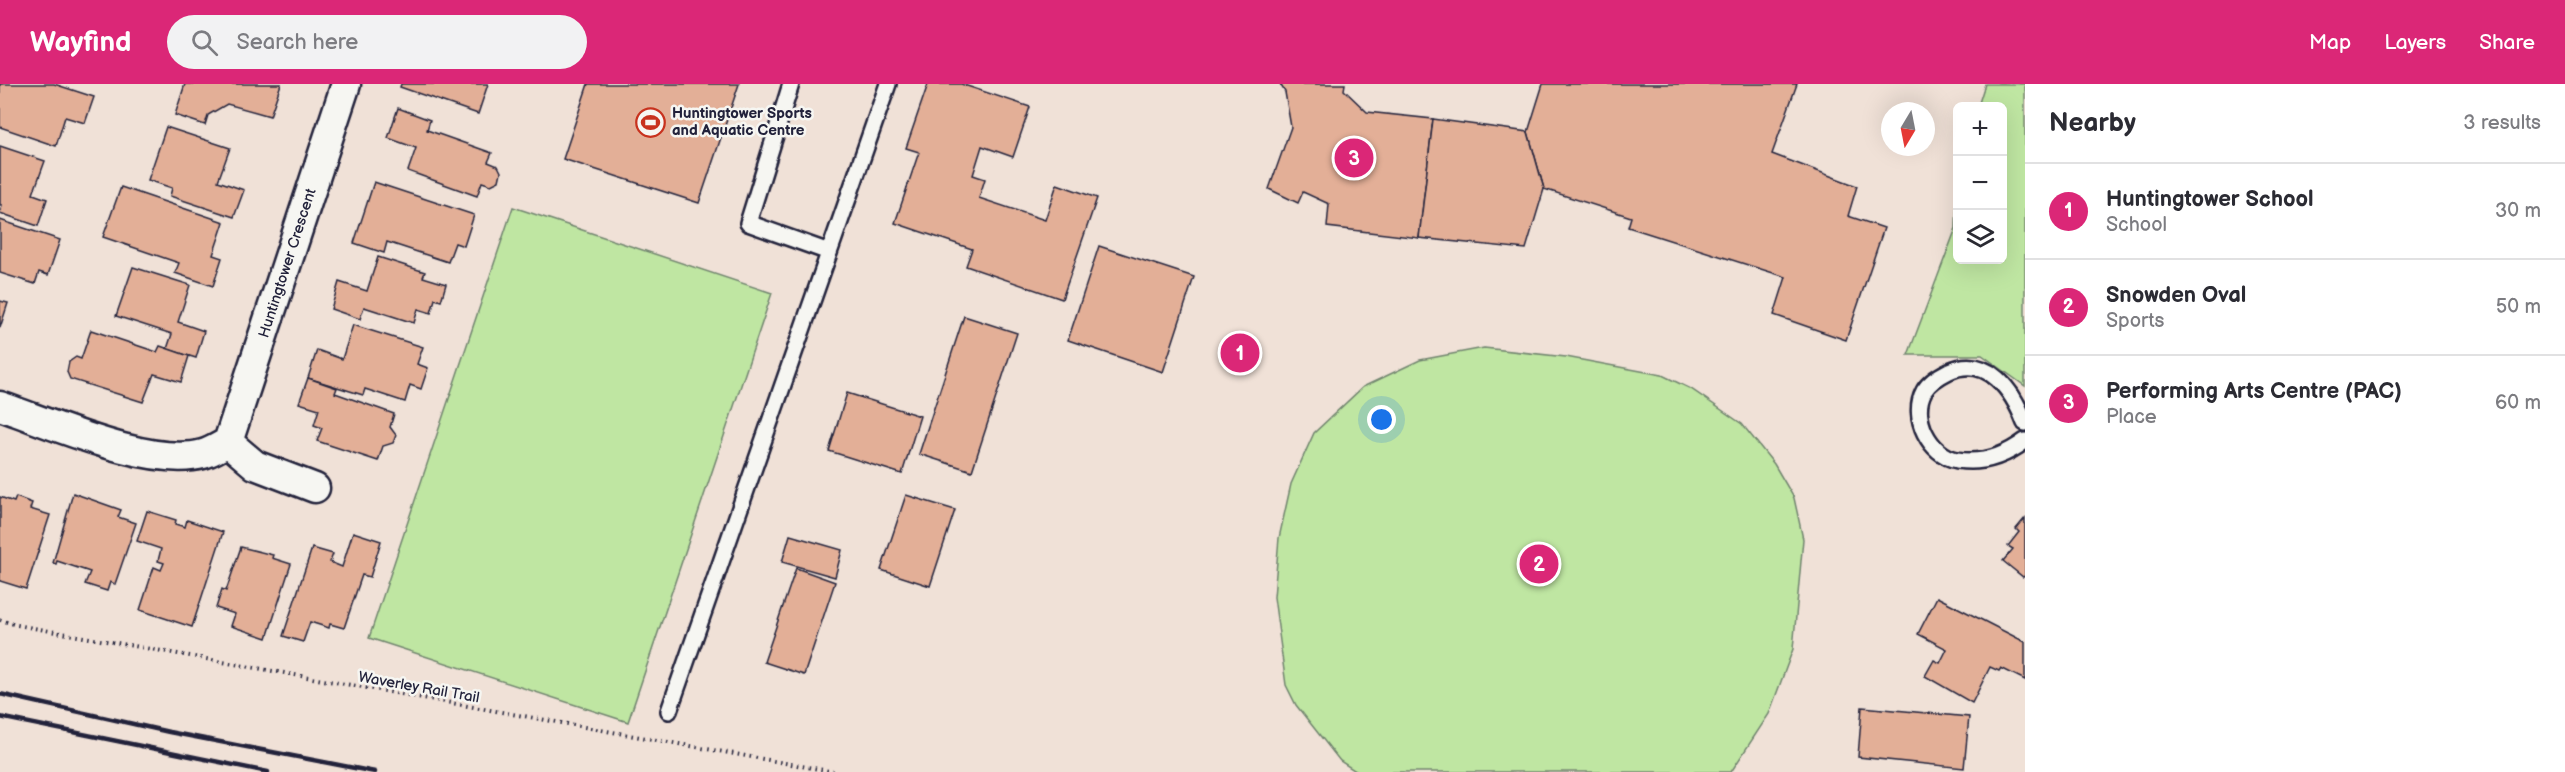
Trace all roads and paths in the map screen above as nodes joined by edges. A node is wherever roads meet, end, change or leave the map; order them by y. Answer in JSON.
{"nodes":[{"id":1,"x":346,"y":84,"type":"edge"},
{"id":2,"x":791,"y":84,"type":"edge"},
{"id":3,"x":888,"y":84,"type":"edge"},
{"id":4,"x":829,"y":252,"type":"junction"},
{"id":5,"x":0,"y":406,"type":"edge"},
{"id":6,"x":2025,"y":423,"type":"edge"},
{"id":7,"x":2025,"y":441,"type":"edge"},
{"id":8,"x":228,"y":442,"type":"junction"},
{"id":9,"x":315,"y":488,"type":"dead end"},
{"id":10,"x":0,"y":620,"type":"edge"},
{"id":11,"x":669,"y":711,"type":"dead end"},
{"id":12,"x":835,"y":772,"type":"edge"}],
"edges":[{"from":1,"to":8,"type":"street","name":"Huntingtower Crescent"},
{"from":2,"to":4,"type":"lane"},
{"from":3,"to":4,"type":"lane"},
{"from":4,"to":11,"type":"lane"},
{"from":5,"to":8,"type":"street"},
{"from":6,"to":7,"type":"lane"},
{"from":8,"to":9,"type":"street"},
{"from":10,"to":12,"type":"path","name":"Waverley Rail Trail"}]}
